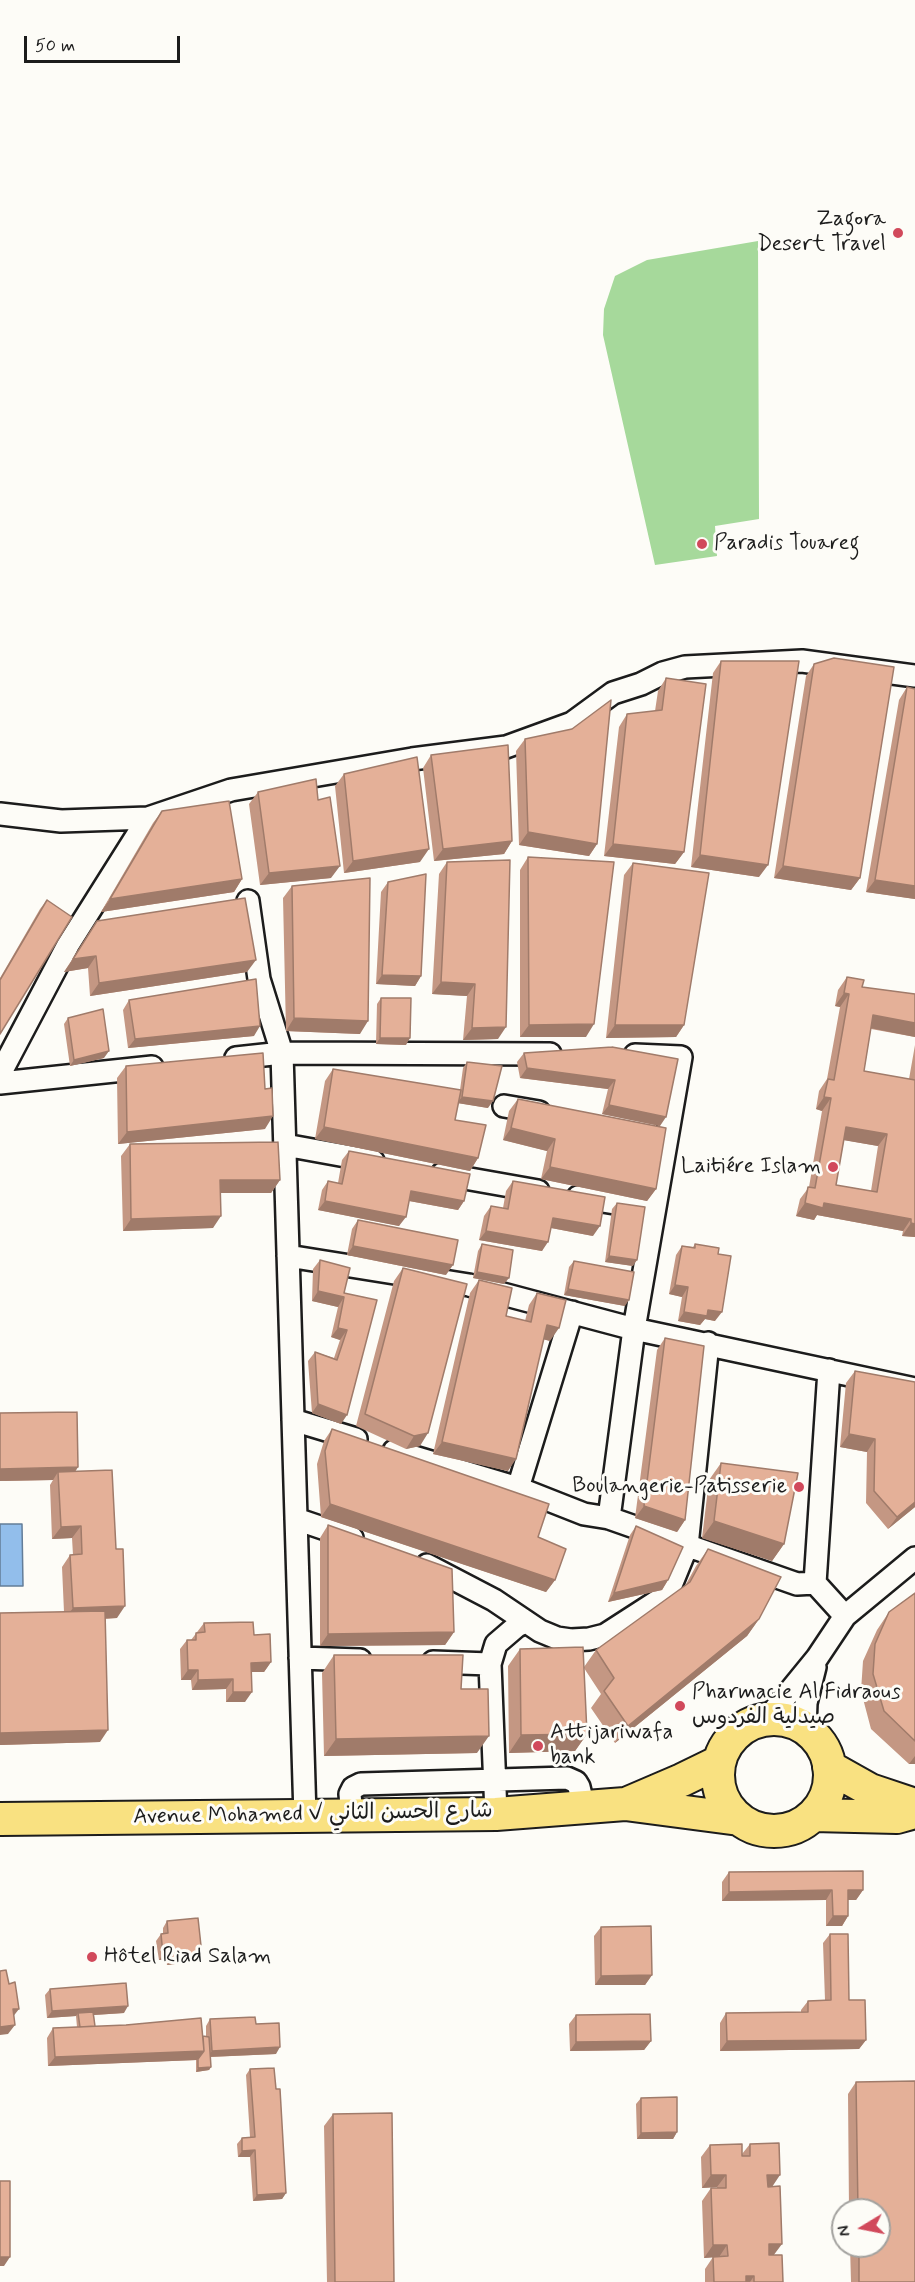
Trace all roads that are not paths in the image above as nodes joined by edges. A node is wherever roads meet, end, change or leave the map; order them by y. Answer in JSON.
{"nodes":[{"id":1,"x":915,"y":676,"type":"edge"},
{"id":2,"x":0,"y":814,"type":"edge"},
{"id":3,"x":148,"y":818,"type":"junction"},
{"id":4,"x":248,"y":901,"type":"edge"},
{"id":5,"x":282,"y":1053,"type":"junction"},
{"id":6,"x":574,"y":1054,"type":"edge"},
{"id":7,"x":618,"y":1054,"type":"edge"},
{"id":8,"x":212,"y":1061,"type":"edge"},
{"id":9,"x":176,"y":1064,"type":"edge"},
{"id":10,"x":0,"y":1074,"type":"edge"},
{"id":11,"x":0,"y":1083,"type":"edge"},
{"id":12,"x":504,"y":1106,"type":"dead end"},
{"id":13,"x":562,"y":1116,"type":"edge"},
{"id":14,"x":644,"y":1132,"type":"edge"},
{"id":15,"x":667,"y":1136,"type":"junction"},
{"id":16,"x":285,"y":1145,"type":"junction"},
{"id":17,"x":391,"y":1164,"type":"edge"},
{"id":18,"x":426,"y":1171,"type":"edge"},
{"id":19,"x":654,"y":1209,"type":"junction"},
{"id":20,"x":288,"y":1256,"type":"junction"},
{"id":21,"x":572,"y":1312,"type":"junction"},
{"id":22,"x":633,"y":1329,"type":"junction"},
{"id":23,"x":708,"y":1343,"type":"junction"},
{"id":24,"x":829,"y":1370,"type":"junction"},
{"id":25,"x":915,"y":1389,"type":"edge"},
{"id":26,"x":293,"y":1420,"type":"junction"},
{"id":27,"x":518,"y":1488,"type":"junction"},
{"id":28,"x":609,"y":1518,"type":"junction"},
{"id":29,"x":296,"y":1519,"type":"junction"},
{"id":30,"x":374,"y":1546,"type":"edge"},
{"id":31,"x":687,"y":1546,"type":"junction"},
{"id":32,"x":408,"y":1558,"type":"edge"},
{"id":33,"x":915,"y":1558,"type":"edge"},
{"id":34,"x":815,"y":1583,"type":"junction"},
{"id":35,"x":845,"y":1616,"type":"junction"},
{"id":36,"x":526,"y":1622,"type":"junction"},
{"id":37,"x":817,"y":1658,"type":"junction"},
{"id":38,"x":300,"y":1659,"type":"junction"},
{"id":39,"x":383,"y":1661,"type":"edge"},
{"id":40,"x":418,"y":1662,"type":"edge"},
{"id":41,"x":490,"y":1664,"type":"junction"},
{"id":42,"x":768,"y":1718,"type":"junction"},
{"id":43,"x":806,"y":1728,"type":"junction"},
{"id":44,"x":719,"y":1762,"type":"junction"},
{"id":45,"x":830,"y":1767,"type":"junction"},
{"id":46,"x":496,"y":1782,"type":"junction"},
{"id":47,"x":625,"y":1804,"type":"junction"},
{"id":48,"x":915,"y":1805,"type":"edge"},
{"id":49,"x":584,"y":1808,"type":"junction"},
{"id":50,"x":915,"y":1812,"type":"edge"},
{"id":51,"x":496,"y":1814,"type":"junction"},
{"id":52,"x":813,"y":1815,"type":"junction"},
{"id":53,"x":305,"y":1816,"type":"junction"},
{"id":54,"x":352,"y":1816,"type":"junction"},
{"id":55,"x":0,"y":1819,"type":"edge"},
{"id":56,"x":739,"y":1819,"type":"junction"}],
"edges":[{"from":1,"to":3,"type":"street"},
{"from":2,"to":3,"type":"street"},
{"from":3,"to":10,"type":"street"},
{"from":4,"to":5,"type":"street"},
{"from":5,"to":6,"type":"street"},
{"from":5,"to":8,"type":"street"},
{"from":5,"to":16,"type":"street"},
{"from":7,"to":15,"type":"street"},
{"from":9,"to":11,"type":"street"},
{"from":12,"to":13,"type":"street"},
{"from":14,"to":15,"type":"street"},
{"from":15,"to":19,"type":"street"},
{"from":16,"to":17,"type":"street"},
{"from":16,"to":20,"type":"street"},
{"from":18,"to":19,"type":"street"},
{"from":19,"to":22,"type":"street"},
{"from":20,"to":21,"type":"street"},
{"from":20,"to":26,"type":"street"},
{"from":21,"to":22,"type":"street"},
{"from":21,"to":27,"type":"street"},
{"from":22,"to":23,"type":"street"},
{"from":22,"to":28,"type":"street"},
{"from":23,"to":24,"type":"street"},
{"from":23,"to":31,"type":"street"},
{"from":24,"to":25,"type":"street"},
{"from":24,"to":34,"type":"street"},
{"from":26,"to":27,"type":"street"},
{"from":26,"to":29,"type":"street"},
{"from":27,"to":28,"type":"street"},
{"from":28,"to":31,"type":"street"},
{"from":29,"to":30,"type":"street"},
{"from":29,"to":38,"type":"street"},
{"from":31,"to":34,"type":"street"},
{"from":31,"to":36,"type":"street"},
{"from":32,"to":36,"type":"street"},
{"from":33,"to":35,"type":"street"},
{"from":34,"to":35,"type":"street"},
{"from":35,"to":37,"type":"street"},
{"from":36,"to":41,"type":"street"},
{"from":37,"to":42,"type":"street"},
{"from":37,"to":43,"type":"street"},
{"from":38,"to":39,"type":"street"},
{"from":38,"to":53,"type":"street"},
{"from":40,"to":41,"type":"street"},
{"from":41,"to":46,"type":"street"},
{"from":42,"to":43,"type":"main road"},
{"from":42,"to":44,"type":"main road"},
{"from":43,"to":45,"type":"main road"},
{"from":44,"to":47,"type":"main road","name":"Avenue Mohamed V شارع الحسن الثاني"},
{"from":44,"to":56,"type":"main road"},
{"from":45,"to":48,"type":"main road"},
{"from":45,"to":52,"type":"main road"},
{"from":46,"to":49,"type":"street"},
{"from":46,"to":51,"type":"street"},
{"from":46,"to":54,"type":"street"},
{"from":47,"to":49,"type":"main road","name":"Avenue Mohamed V شارع الحسن الثاني"},
{"from":47,"to":56,"type":"main road","name":"Avenue Mohamed V شارع الحسن الثاني"},
{"from":49,"to":51,"type":"main road","name":"Avenue Mohamed V شارع الحسن الثاني"},
{"from":50,"to":52,"type":"main road","name":"Avenue Mohamed V شارع الحسن الثاني"},
{"from":51,"to":54,"type":"main road","name":"Avenue Mohamed V شارع الحسن الثاني"},
{"from":52,"to":56,"type":"main road","name":"Avenue Mohamed V شارع الحسن الثاني"},
{"from":53,"to":54,"type":"main road","name":"Avenue Mohamed V شارع الحسن الثاني"},
{"from":53,"to":55,"type":"main road","name":"Avenue Mohamed V شارع الحسن الثاني"}]}
